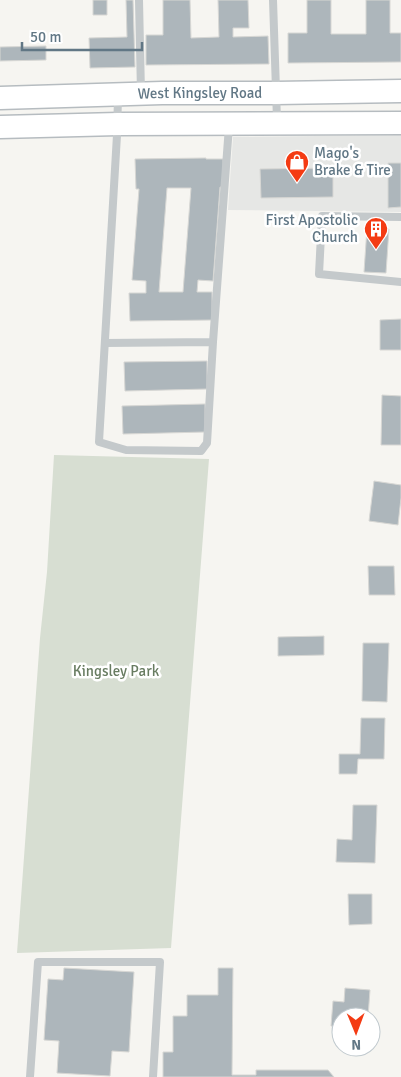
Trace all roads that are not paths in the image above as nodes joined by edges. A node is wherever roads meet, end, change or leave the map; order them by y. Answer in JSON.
{"nodes":[{"id":1,"x":140,"y":0,"type":"edge"},
{"id":2,"x":274,"y":0,"type":"edge"},
{"id":3,"x":401,"y":91,"type":"edge"},
{"id":4,"x":141,"y":94,"type":"junction"},
{"id":5,"x":276,"y":94,"type":"junction"},
{"id":6,"x":118,"y":95,"type":"junction"},
{"id":7,"x":0,"y":98,"type":"edge"},
{"id":8,"x":401,"y":123,"type":"edge"},
{"id":9,"x":118,"y":124,"type":"junction"},
{"id":10,"x":229,"y":124,"type":"junction"},
{"id":11,"x":277,"y":124,"type":"junction"},
{"id":12,"x":0,"y":127,"type":"edge"},
{"id":13,"x":401,"y":217,"type":"edge"},
{"id":14,"x":401,"y":282,"type":"edge"},
{"id":15,"x":212,"y":342,"type":"junction"},
{"id":16,"x":105,"y":343,"type":"junction"},
{"id":17,"x":30,"y":1077,"type":"edge"},
{"id":18,"x":153,"y":1077,"type":"edge"}],
"edges":[{"from":1,"to":4,"type":"lane"},
{"from":2,"to":5,"type":"lane"},
{"from":3,"to":5,"type":"main road","name":"West Kingsley Road"},
{"from":4,"to":5,"type":"main road","name":"West Kingsley Road"},
{"from":4,"to":6,"type":"main road","name":"West Kingsley Road"},
{"from":5,"to":11,"type":"lane"},
{"from":6,"to":7,"type":"main road","name":"West Kingsley Road"},
{"from":6,"to":9,"type":"lane"},
{"from":8,"to":11,"type":"main road","name":"West Kingsley Road"},
{"from":9,"to":10,"type":"main road","name":"West Kingsley Road"},
{"from":9,"to":12,"type":"main road","name":"West Kingsley Road"},
{"from":9,"to":16,"type":"lane"},
{"from":10,"to":11,"type":"main road","name":"West Kingsley Road"},
{"from":10,"to":15,"type":"lane"},
{"from":13,"to":14,"type":"lane"},
{"from":15,"to":16,"type":"lane"},
{"from":15,"to":16,"type":"lane"},
{"from":17,"to":18,"type":"lane"}]}
